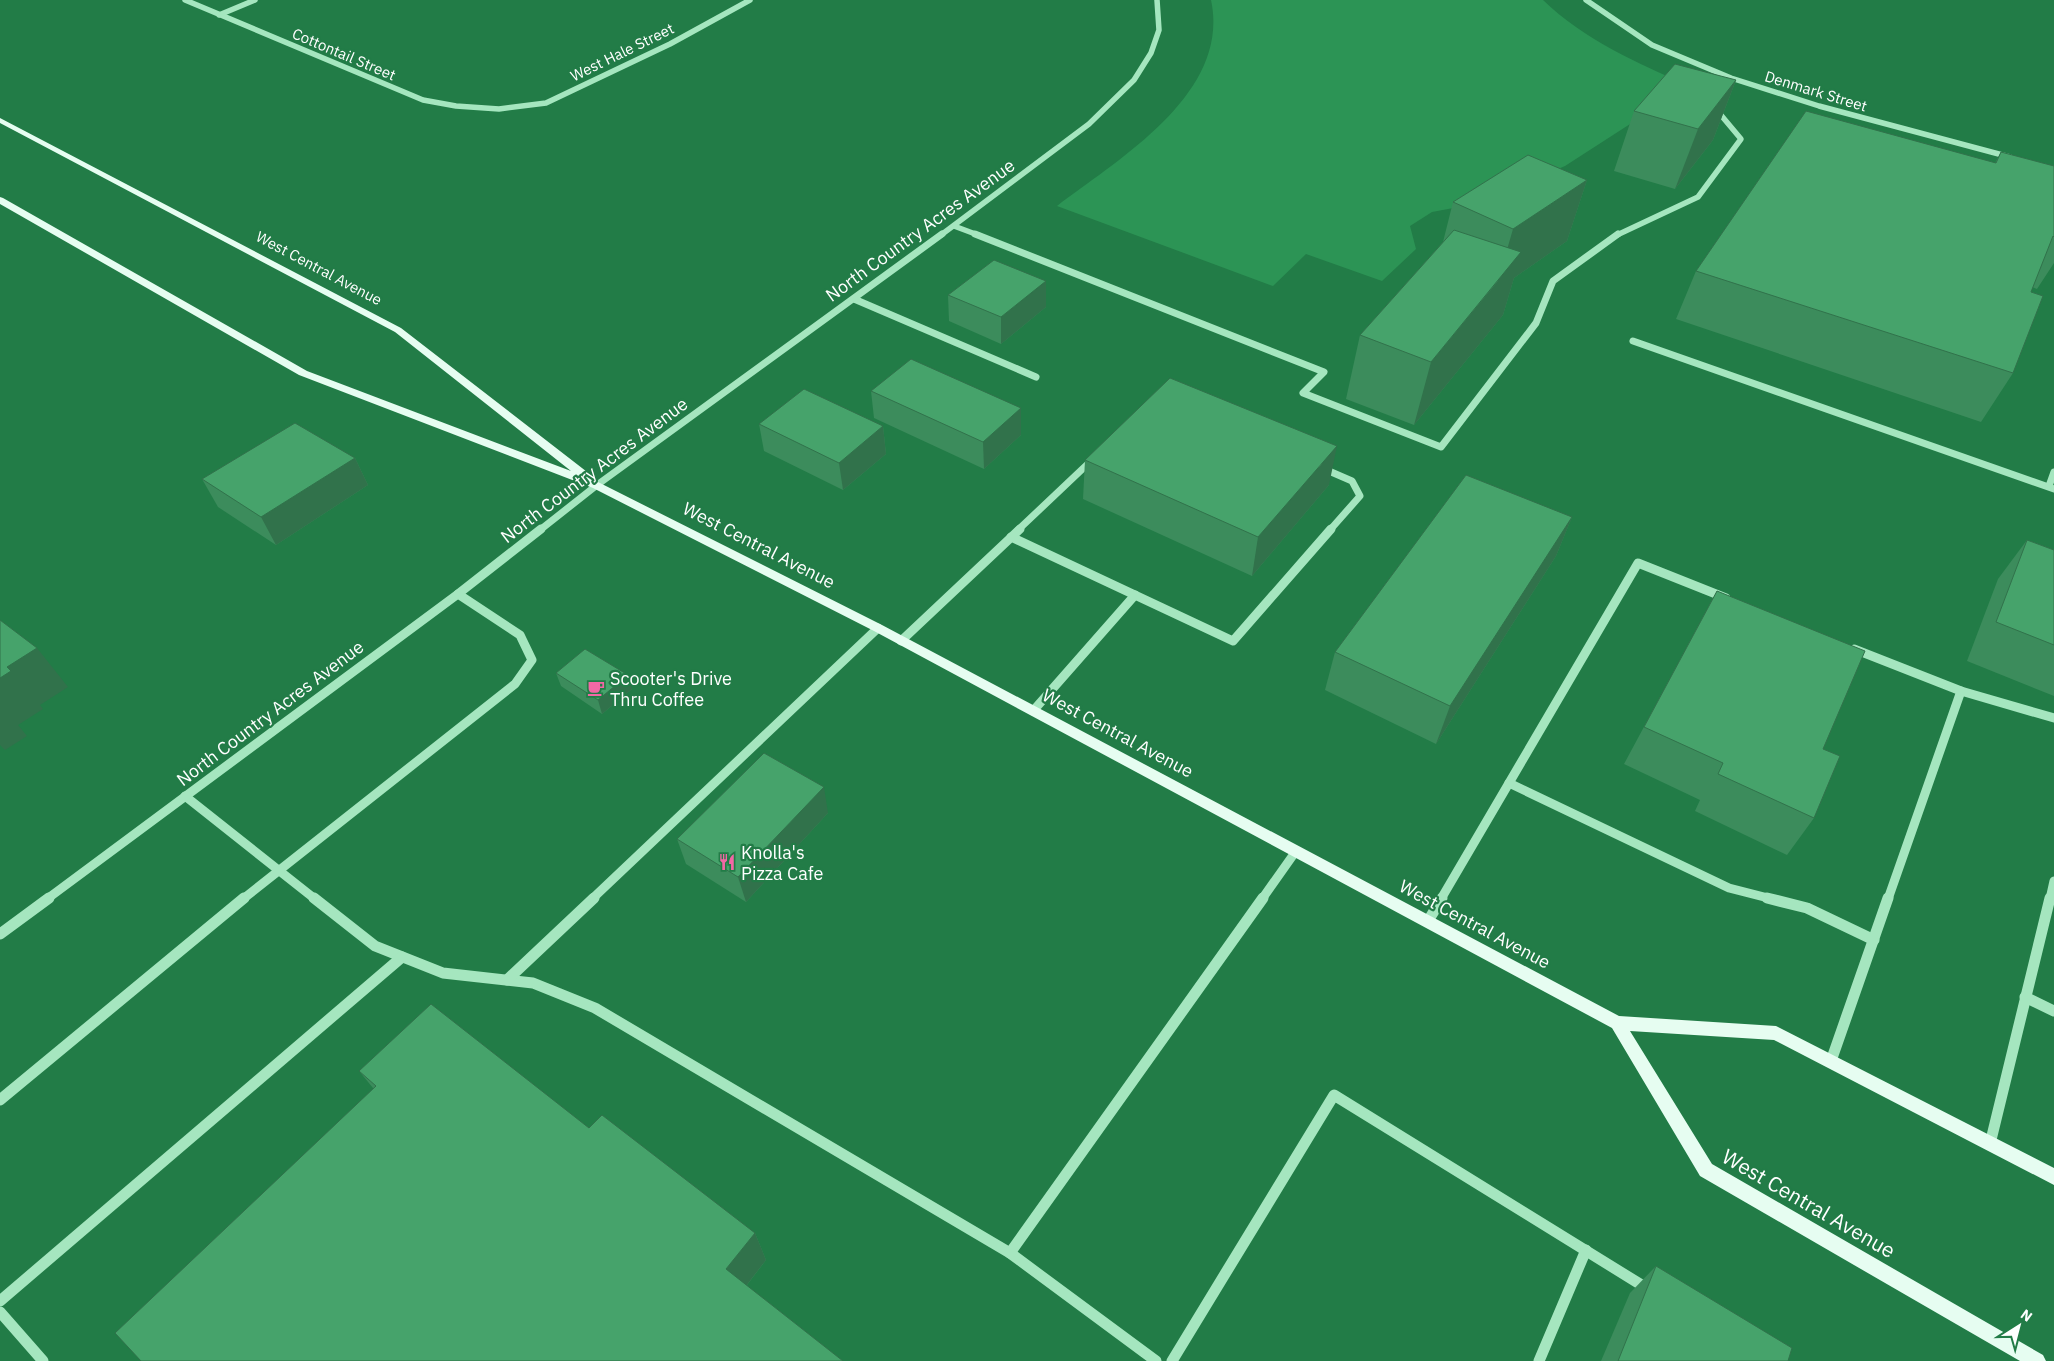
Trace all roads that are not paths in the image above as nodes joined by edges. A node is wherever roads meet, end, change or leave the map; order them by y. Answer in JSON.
{"nodes":[{"id":1,"x":185,"y":0,"type":"edge"},
{"id":2,"x":255,"y":0,"type":"edge"},
{"id":3,"x":750,"y":0,"type":"edge"},
{"id":4,"x":1157,"y":0,"type":"edge"},
{"id":5,"x":1586,"y":0,"type":"edge"},
{"id":6,"x":219,"y":14,"type":"junction"},
{"id":7,"x":1712,"y":104,"type":"edge"},
{"id":8,"x":1819,"y":106,"type":"junction"},
{"id":9,"x":499,"y":109,"type":"joint"},
{"id":10,"x":1814,"y":113,"type":"edge"},
{"id":11,"x":0,"y":120,"type":"edge"},
{"id":12,"x":2016,"y":158,"type":"edge"},
{"id":13,"x":0,"y":200,"type":"edge"},
{"id":14,"x":954,"y":226,"type":"junction"},
{"id":15,"x":854,"y":299,"type":"junction"},
{"id":16,"x":1633,"y":341,"type":"dead end"},
{"id":17,"x":1036,"y":378,"type":"dead end"},
{"id":18,"x":1102,"y":450,"type":"edge"},
{"id":19,"x":1317,"y":466,"type":"edge"},
{"id":20,"x":2054,"y":472,"type":"edge"},
{"id":21,"x":596,"y":485,"type":"junction"},
{"id":22,"x":2052,"y":488,"type":"edge"},
{"id":23,"x":1011,"y":537,"type":"junction"},
{"id":24,"x":458,"y":594,"type":"junction"},
{"id":25,"x":1135,"y":595,"type":"junction"},
{"id":26,"x":1739,"y":604,"type":"edge"},
{"id":27,"x":878,"y":628,"type":"junction"},
{"id":28,"x":901,"y":641,"type":"junction"},
{"id":29,"x":1841,"y":644,"type":"edge"},
{"id":30,"x":1961,"y":691,"type":"junction"},
{"id":31,"x":1033,"y":711,"type":"junction"},
{"id":32,"x":2054,"y":718,"type":"edge"},
{"id":33,"x":1510,"y":783,"type":"junction"},
{"id":34,"x":185,"y":796,"type":"junction"},
{"id":35,"x":1296,"y":851,"type":"junction"},
{"id":36,"x":279,"y":869,"type":"junction"},
{"id":37,"x":2054,"y":880,"type":"edge"},
{"id":38,"x":1428,"y":921,"type":"junction"},
{"id":39,"x":0,"y":934,"type":"edge"},
{"id":40,"x":1874,"y":940,"type":"junction"},
{"id":41,"x":402,"y":957,"type":"junction"},
{"id":42,"x":507,"y":980,"type":"junction"},
{"id":43,"x":2025,"y":997,"type":"junction"},
{"id":44,"x":2054,"y":1011,"type":"edge"},
{"id":45,"x":1617,"y":1023,"type":"junction"},
{"id":46,"x":1830,"y":1061,"type":"junction"},
{"id":47,"x":0,"y":1100,"type":"edge"},
{"id":48,"x":1990,"y":1144,"type":"junction"},
{"id":49,"x":2054,"y":1177,"type":"edge"},
{"id":50,"x":1586,"y":1250,"type":"junction"},
{"id":51,"x":1010,"y":1253,"type":"junction"},
{"id":52,"x":1659,"y":1296,"type":"edge"},
{"id":53,"x":0,"y":1301,"type":"edge"},
{"id":54,"x":0,"y":1312,"type":"edge"},
{"id":55,"x":43,"y":1361,"type":"edge"},
{"id":56,"x":1156,"y":1361,"type":"edge"},
{"id":57,"x":1172,"y":1361,"type":"edge"},
{"id":58,"x":1539,"y":1361,"type":"edge"},
{"id":59,"x":2037,"y":1361,"type":"edge"}],
"edges":[{"from":1,"to":6,"type":"street","name":"Cottontail Street"},
{"from":2,"to":6,"type":"street"},
{"from":3,"to":9,"type":"street","name":"West Hale Street"},
{"from":4,"to":14,"type":"street","name":"North Country Acres Avenue"},
{"from":5,"to":8,"type":"street","name":"Denmark Street"},
{"from":6,"to":9,"type":"street","name":"Cottontail Street"},
{"from":7,"to":14,"type":"street"},
{"from":8,"to":10,"type":"street"},
{"from":8,"to":12,"type":"street","name":"Denmark Street"},
{"from":11,"to":21,"type":"main road","name":"West Central Avenue"},
{"from":13,"to":21,"type":"main road","name":"West Central Avenue"},
{"from":14,"to":15,"type":"street","name":"North Country Acres Avenue"},
{"from":15,"to":17,"type":"street"},
{"from":15,"to":21,"type":"street","name":"North Country Acres Avenue"},
{"from":16,"to":22,"type":"street"},
{"from":18,"to":23,"type":"street"},
{"from":19,"to":25,"type":"street"},
{"from":20,"to":22,"type":"street"},
{"from":21,"to":24,"type":"street","name":"North Country Acres Avenue"},
{"from":21,"to":27,"type":"main road","name":"West Central Avenue"},
{"from":23,"to":25,"type":"street"},
{"from":23,"to":28,"type":"street"},
{"from":24,"to":34,"type":"street","name":"North Country Acres Avenue"},
{"from":24,"to":36,"type":"street"},
{"from":25,"to":31,"type":"street"},
{"from":26,"to":33,"type":"street"},
{"from":27,"to":28,"type":"main road","name":"West Central Avenue"},
{"from":27,"to":42,"type":"street"},
{"from":28,"to":31,"type":"main road","name":"West Central Avenue"},
{"from":29,"to":30,"type":"street"},
{"from":30,"to":32,"type":"street"},
{"from":30,"to":40,"type":"street"},
{"from":31,"to":35,"type":"main road","name":"West Central Avenue"},
{"from":33,"to":38,"type":"street"},
{"from":33,"to":40,"type":"street"},
{"from":34,"to":36,"type":"street"},
{"from":34,"to":39,"type":"street","name":"North Country Acres Avenue"},
{"from":35,"to":38,"type":"main road","name":"West Central Avenue"},
{"from":35,"to":51,"type":"street"},
{"from":36,"to":41,"type":"street"},
{"from":36,"to":47,"type":"street"},
{"from":37,"to":43,"type":"street"},
{"from":38,"to":45,"type":"main road","name":"West Central Avenue"},
{"from":40,"to":46,"type":"street"},
{"from":41,"to":42,"type":"street"},
{"from":41,"to":53,"type":"street"},
{"from":42,"to":51,"type":"street"},
{"from":43,"to":44,"type":"street"},
{"from":43,"to":48,"type":"street"},
{"from":45,"to":46,"type":"main road","name":"West Central Avenue"},
{"from":45,"to":59,"type":"main road","name":"West Central Avenue"},
{"from":46,"to":48,"type":"main road","name":"West Central Avenue"},
{"from":48,"to":49,"type":"main road","name":"West Central Avenue"},
{"from":50,"to":52,"type":"street"},
{"from":50,"to":57,"type":"street"},
{"from":50,"to":58,"type":"street"},
{"from":51,"to":56,"type":"street"},
{"from":54,"to":55,"type":"street"}]}
